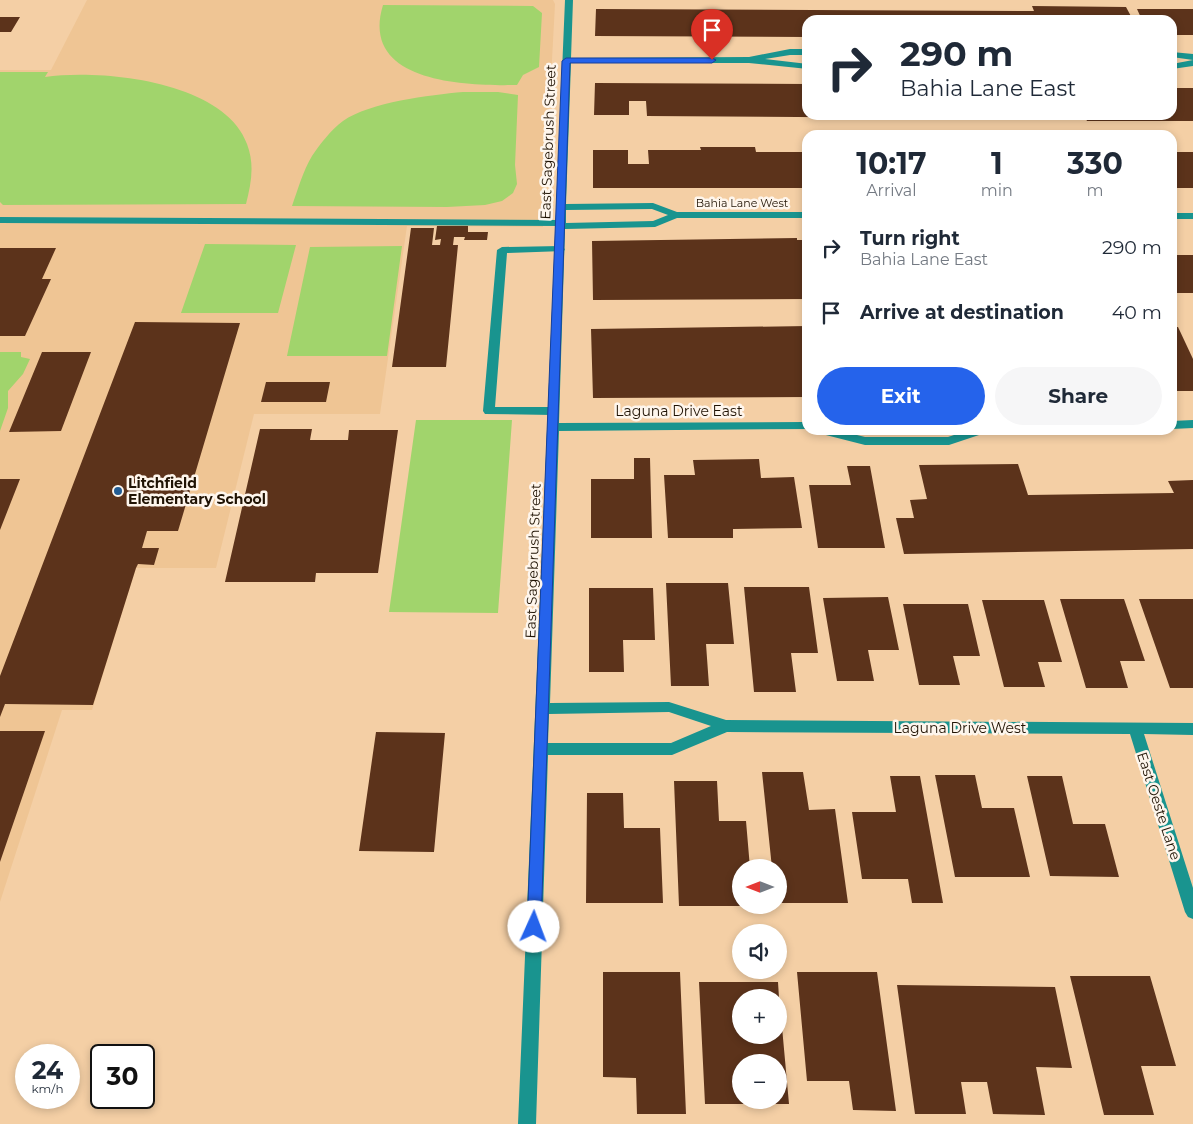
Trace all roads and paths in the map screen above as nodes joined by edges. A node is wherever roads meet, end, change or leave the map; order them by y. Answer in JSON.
{"nodes":[{"id":1,"x":569,"y":0,"type":"edge"},
{"id":2,"x":802,"y":52,"type":"edge"},
{"id":3,"x":1177,"y":55,"type":"edge"},
{"id":4,"x":1193,"y":57,"type":"edge"},
{"id":5,"x":749,"y":60,"type":"junction"},
{"id":6,"x":566,"y":61,"type":"junction"},
{"id":7,"x":1193,"y":63,"type":"edge"},
{"id":8,"x":802,"y":66,"type":"edge"},
{"id":9,"x":1177,"y":66,"type":"edge"},
{"id":10,"x":562,"y":207,"type":"junction"},
{"id":11,"x":676,"y":215,"type":"junction"},
{"id":12,"x":802,"y":215,"type":"edge"},
{"id":13,"x":1177,"y":216,"type":"edge"},
{"id":14,"x":1193,"y":216,"type":"edge"},
{"id":15,"x":0,"y":220,"type":"edge"},
{"id":16,"x":560,"y":224,"type":"junction"},
{"id":17,"x":560,"y":250,"type":"junction"},
{"id":18,"x":553,"y":410,"type":"junction"},
{"id":19,"x":1177,"y":424,"type":"edge"},
{"id":20,"x":1193,"y":424,"type":"edge"},
{"id":21,"x":802,"y":426,"type":"edge"},
{"id":22,"x":553,"y":427,"type":"junction"},
{"id":23,"x":842,"y":435,"type":"edge"},
{"id":24,"x":966,"y":435,"type":"edge"},
{"id":25,"x":542,"y":709,"type":"junction"},
{"id":26,"x":726,"y":726,"type":"junction"},
{"id":27,"x":1135,"y":729,"type":"junction"},
{"id":28,"x":1193,"y":729,"type":"edge"},
{"id":29,"x":540,"y":749,"type":"junction"},
{"id":30,"x":1193,"y":912,"type":"edge"},
{"id":31,"x":527,"y":1124,"type":"edge"}],
"edges":[{"from":1,"to":6,"type":"street","name":"East Sagebrush Street"},
{"from":2,"to":5,"type":"street"},
{"from":3,"to":4,"type":"street"},
{"from":5,"to":6,"type":"street"},
{"from":5,"to":8,"type":"street"},
{"from":6,"to":10,"type":"street","name":"East Sagebrush Street"},
{"from":7,"to":9,"type":"street"},
{"from":10,"to":11,"type":"street"},
{"from":10,"to":16,"type":"street","name":"East Sagebrush Street"},
{"from":11,"to":12,"type":"street","name":"Bahia Lane West"},
{"from":11,"to":16,"type":"street"},
{"from":13,"to":14,"type":"street"},
{"from":15,"to":16,"type":"street"},
{"from":16,"to":17,"type":"street","name":"East Sagebrush Street"},
{"from":17,"to":18,"type":"street","name":"East Sagebrush Street"},
{"from":17,"to":18,"type":"street"},
{"from":18,"to":22,"type":"street","name":"East Sagebrush Street"},
{"from":19,"to":20,"type":"street"},
{"from":21,"to":22,"type":"street","name":"Laguna Drive East"},
{"from":22,"to":25,"type":"street","name":"East Sagebrush Street"},
{"from":23,"to":24,"type":"street"},
{"from":25,"to":26,"type":"street","name":"Laguna Drive West"},
{"from":25,"to":29,"type":"street","name":"East Sagebrush Street"},
{"from":26,"to":27,"type":"street","name":"Laguna Drive West"},
{"from":26,"to":29,"type":"street","name":"Laguna Drive West"},
{"from":27,"to":28,"type":"street","name":"Laguna Drive West"},
{"from":27,"to":30,"type":"street","name":"East Oeste Lane"},
{"from":29,"to":31,"type":"street","name":"East Sagebrush Street"}]}
